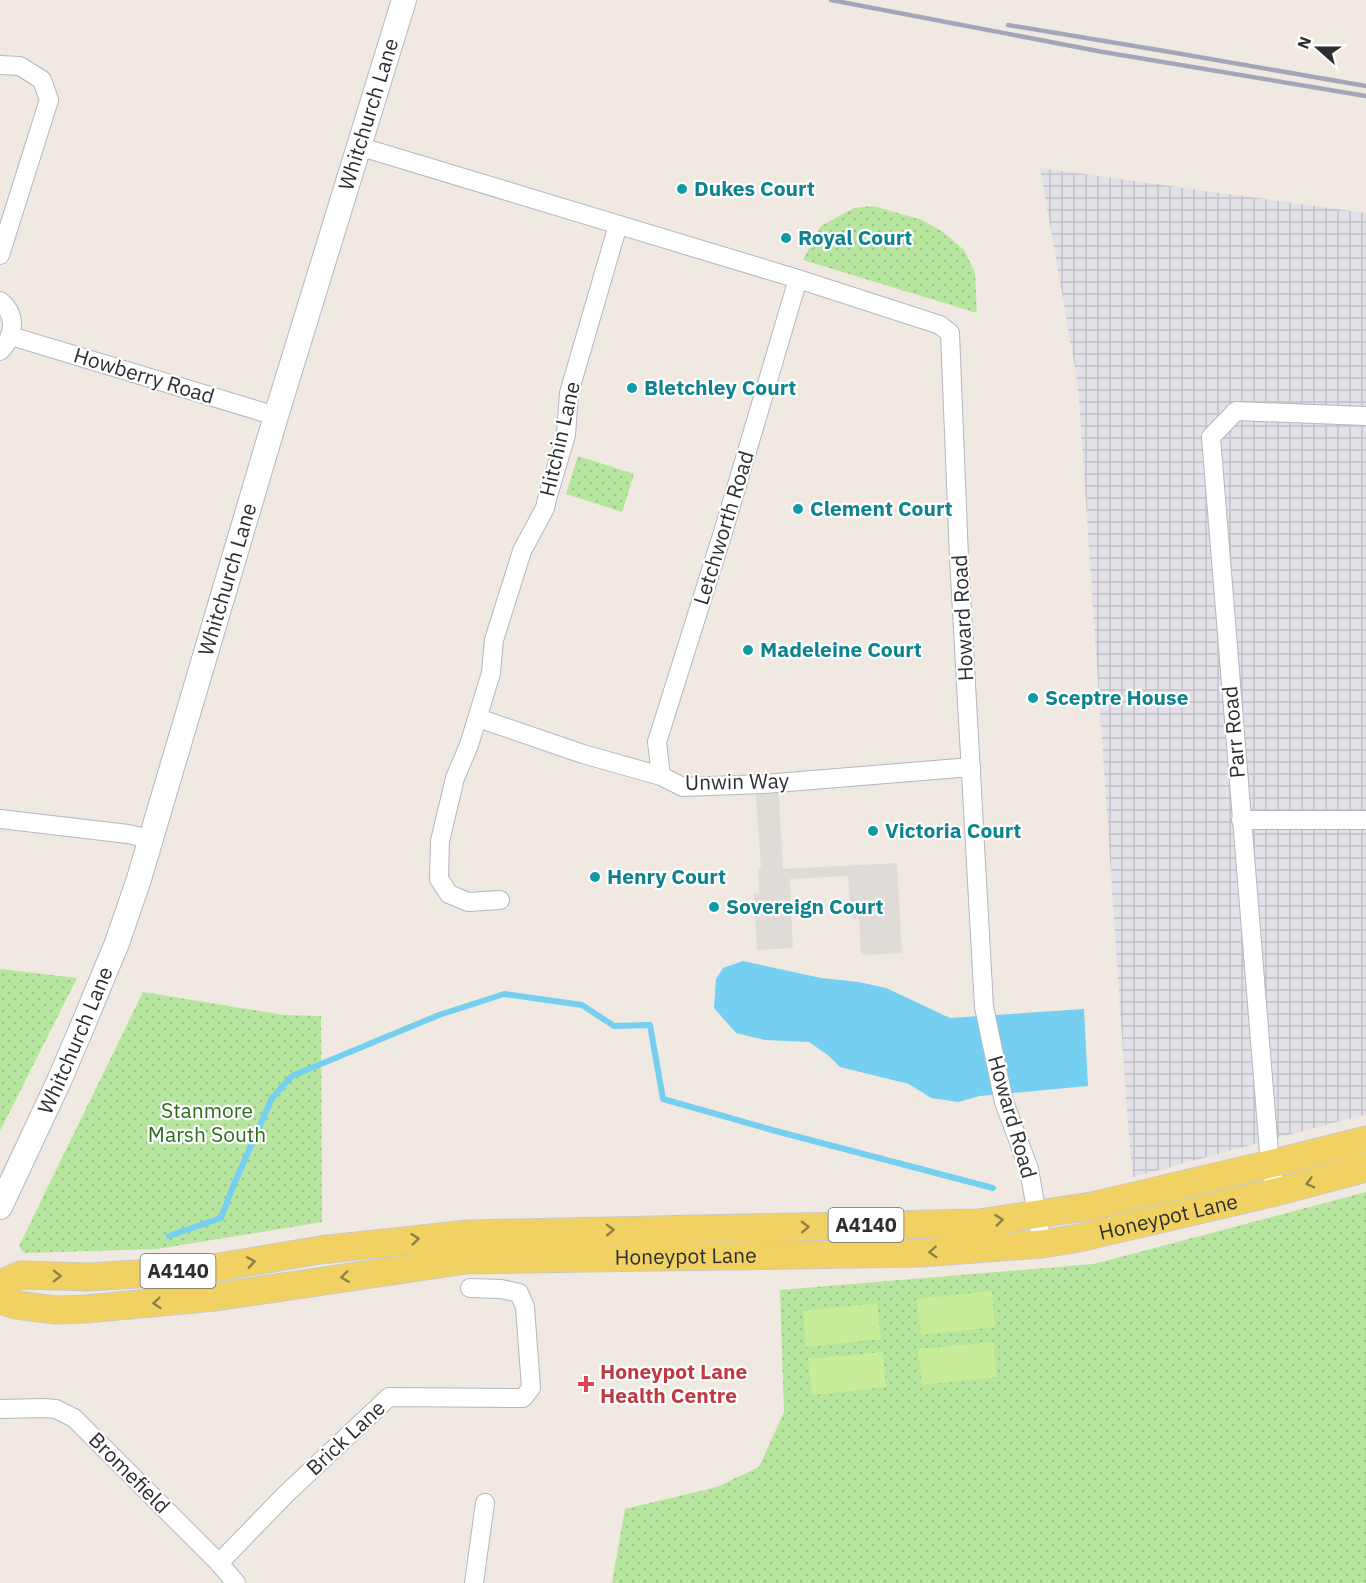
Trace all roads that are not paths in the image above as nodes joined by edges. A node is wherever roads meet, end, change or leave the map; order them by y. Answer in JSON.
{"nodes":[{"id":1,"x":404,"y":0,"type":"edge"},
{"id":2,"x":0,"y":64,"type":"edge"},
{"id":3,"x":358,"y":146,"type":"junction"},
{"id":4,"x":618,"y":225,"type":"junction"},
{"id":5,"x":0,"y":255,"type":"edge"},
{"id":6,"x":798,"y":279,"type":"junction"},
{"id":7,"x":0,"y":301,"type":"edge"},
{"id":8,"x":11,"y":336,"type":"junction"},
{"id":9,"x":0,"y":351,"type":"edge"},
{"id":10,"x":276,"y":416,"type":"junction"},
{"id":11,"x":1366,"y":416,"type":"edge"},
{"id":12,"x":478,"y":718,"type":"junction"},
{"id":13,"x":971,"y":767,"type":"junction"},
{"id":14,"x":661,"y":776,"type":"junction"},
{"id":15,"x":0,"y":819,"type":"edge"},
{"id":16,"x":1241,"y":820,"type":"junction"},
{"id":17,"x":1366,"y":820,"type":"edge"},
{"id":18,"x":150,"y":839,"type":"junction"},
{"id":19,"x":500,"y":900,"type":"dead end"},
{"id":20,"x":1366,"y":1140,"type":"edge"},
{"id":21,"x":27,"y":1151,"type":"junction"},
{"id":22,"x":1270,"y":1164,"type":"junction"},
{"id":23,"x":1366,"y":1168,"type":"edge"},
{"id":24,"x":0,"y":1177,"type":"edge"},
{"id":25,"x":1276,"y":1192,"type":"junction"},
{"id":26,"x":0,"y":1207,"type":"edge"},
{"id":27,"x":1037,"y":1215,"type":"junction"},
{"id":28,"x":1042,"y":1244,"type":"junction"},
{"id":29,"x":0,"y":1284,"type":"edge"},
{"id":30,"x":470,"y":1288,"type":"dead end"},
{"id":31,"x":0,"y":1300,"type":"edge"},
{"id":32,"x":0,"y":1408,"type":"edge"},
{"id":33,"x":484,"y":1503,"type":"dead end"},
{"id":34,"x":219,"y":1563,"type":"junction"},
{"id":35,"x":236,"y":1583,"type":"edge"},
{"id":36,"x":474,"y":1583,"type":"edge"}],
"edges":[{"from":1,"to":3,"type":"main road","name":"Whitchurch Lane"},
{"from":2,"to":5,"type":"street"},
{"from":3,"to":4,"type":"street"},
{"from":3,"to":10,"type":"main road","name":"Whitchurch Lane"},
{"from":4,"to":6,"type":"street","name":"Howard Road"},
{"from":4,"to":12,"type":"street","name":"Hitchin Lane"},
{"from":6,"to":13,"type":"street","name":"Howard Road"},
{"from":6,"to":14,"type":"street","name":"Letchworth Road"},
{"from":7,"to":8,"type":"street"},
{"from":8,"to":9,"type":"street"},
{"from":8,"to":10,"type":"street","name":"Howberry Road"},
{"from":10,"to":18,"type":"main road","name":"Whitchurch Lane"},
{"from":11,"to":16,"type":"street","name":"Parr Road"},
{"from":12,"to":14,"type":"street","name":"Unwin Way"},
{"from":12,"to":19,"type":"street","name":"Hitchin Lane"},
{"from":13,"to":14,"type":"street","name":"Unwin Way"},
{"from":13,"to":27,"type":"street","name":"Howard Road"},
{"from":15,"to":18,"type":"street"},
{"from":16,"to":17,"type":"street"},
{"from":16,"to":22,"type":"street","name":"Parr Road"},
{"from":18,"to":21,"type":"main road","name":"Whitchurch Lane"},
{"from":20,"to":22,"type":"main road","name":"Honeypot Lane","number":"A4140"},
{"from":21,"to":24,"type":"main road","name":"Whitchurch Lane"},
{"from":21,"to":26,"type":"main road","name":"Whitchurch Lane"},
{"from":22,"to":25,"type":"street","name":"Parr Road"},
{"from":22,"to":27,"type":"main road","name":"Honeypot Lane","number":"A4140"},
{"from":23,"to":25,"type":"main road","name":"Honeypot Lane","number":"A4140","one_way":true},
{"from":25,"to":28,"type":"main road","name":"Honeypot Lane","number":"A4140"},
{"from":27,"to":28,"type":"street","name":"Howard Road"},
{"from":29,"to":27,"type":"main road","name":"Honeypot Lane","number":"A4140","one_way":true},
{"from":28,"to":31,"type":"main road","name":"Honeypot Lane","number":"A4140","one_way":true},
{"from":30,"to":34,"type":"street","name":"Brick Lane"},
{"from":32,"to":34,"type":"street","name":"Bromefield"},
{"from":33,"to":36,"type":"street"},
{"from":34,"to":35,"type":"street","name":"Bromefield"}]}
